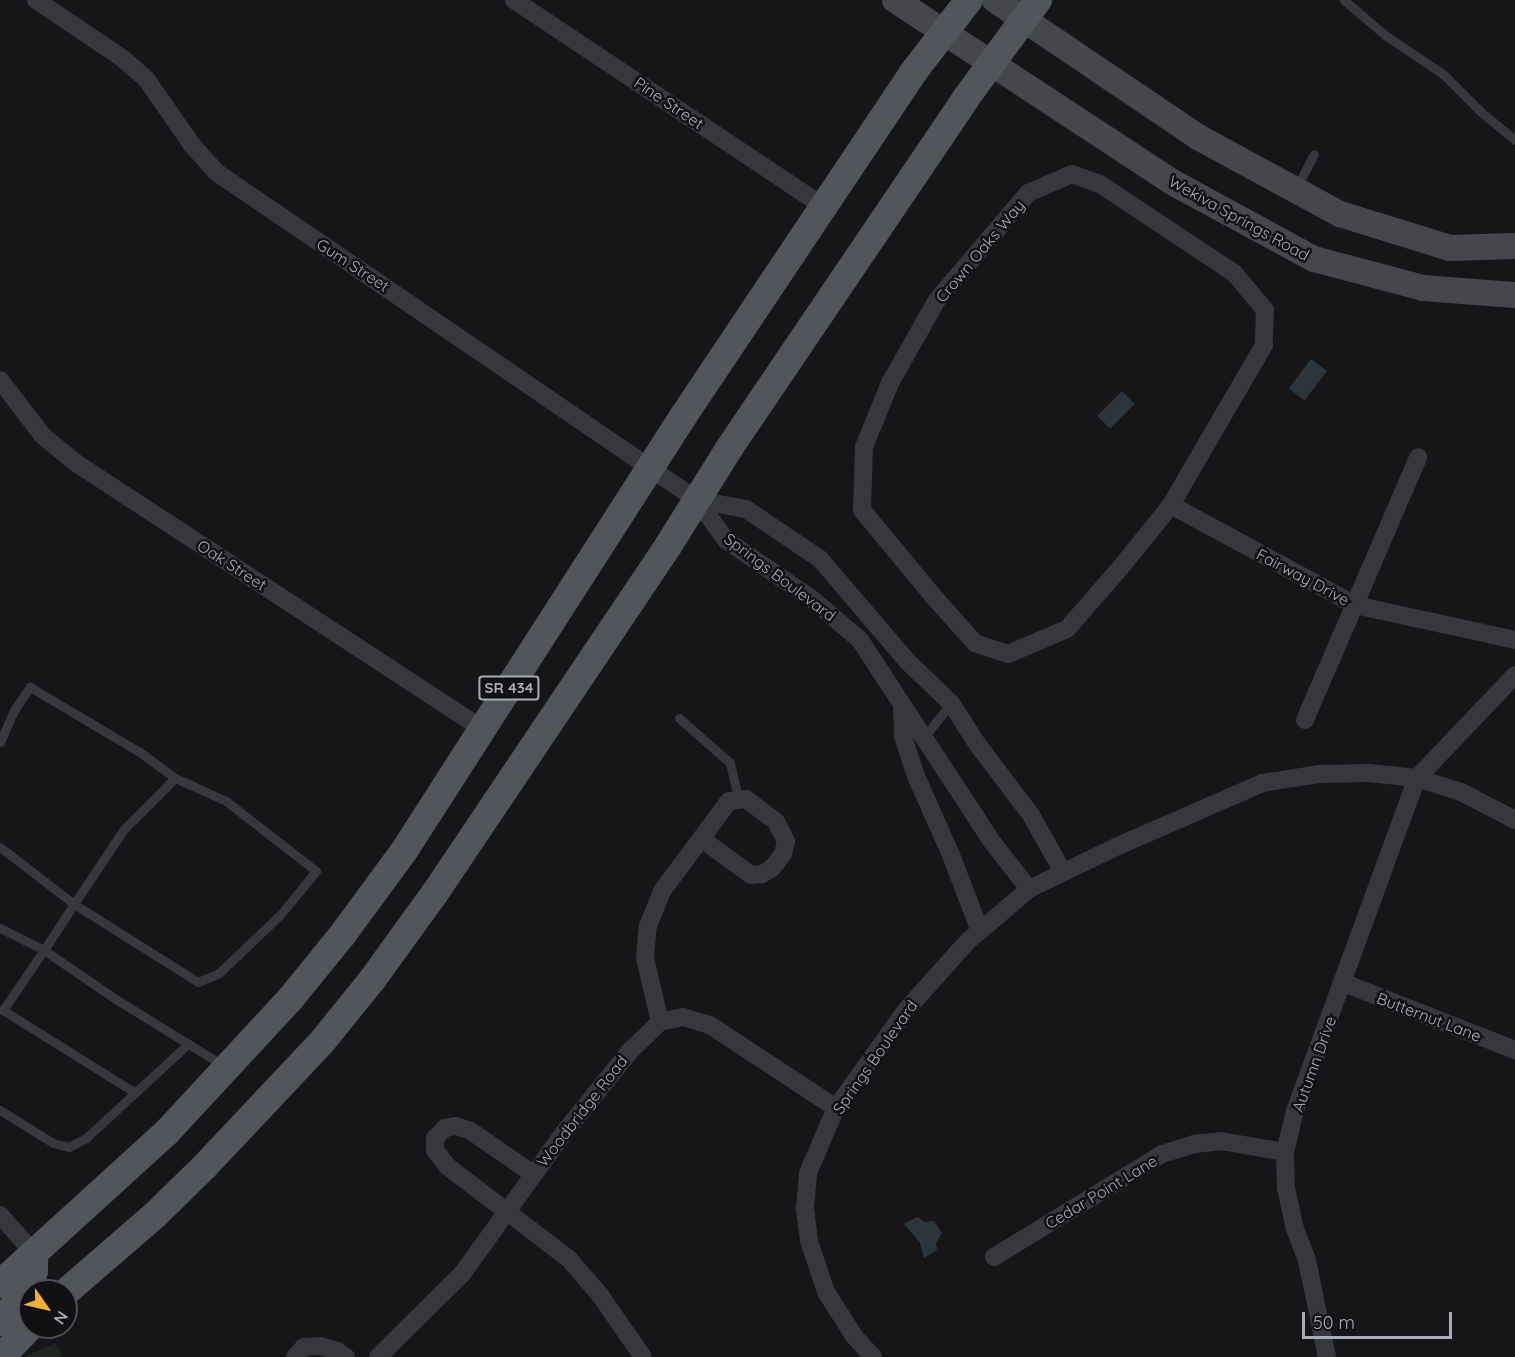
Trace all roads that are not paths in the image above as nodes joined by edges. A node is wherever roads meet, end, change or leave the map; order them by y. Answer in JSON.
{"nodes":[{"id":1,"x":36,"y":0,"type":"edge"},
{"id":2,"x":514,"y":0,"type":"edge"},
{"id":3,"x":895,"y":0,"type":"edge"},
{"id":4,"x":969,"y":0,"type":"edge"},
{"id":5,"x":995,"y":0,"type":"edge"},
{"id":6,"x":1344,"y":0,"type":"edge"},
{"id":7,"x":1031,"y":9,"type":"edge"},
{"id":8,"x":944,"y":32,"type":"junction"},
{"id":9,"x":993,"y":62,"type":"junction"},
{"id":10,"x":1515,"y":140,"type":"edge"},
{"id":11,"x":1314,"y":154,"type":"dead end"},
{"id":12,"x":1295,"y":190,"type":"junction"},
{"id":13,"x":824,"y":207,"type":"junction"},
{"id":14,"x":1515,"y":246,"type":"edge"},
{"id":15,"x":1515,"y":296,"type":"edge"},
{"id":16,"x":0,"y":380,"type":"edge"},
{"id":17,"x":1418,"y":457,"type":"dead end"},
{"id":18,"x":651,"y":466,"type":"junction"},
{"id":19,"x":697,"y":500,"type":"junction"},
{"id":20,"x":1171,"y":505,"type":"junction"},
{"id":21,"x":1355,"y":605,"type":"junction"},
{"id":22,"x":1515,"y":640,"type":"edge"},
{"id":23,"x":1515,"y":675,"type":"edge"},
{"id":24,"x":951,"y":703,"type":"junction"},
{"id":25,"x":902,"y":705,"type":"junction"},
{"id":26,"x":679,"y":718,"type":"dead end"},
{"id":27,"x":1305,"y":720,"type":"dead end"},
{"id":28,"x":483,"y":729,"type":"junction"},
{"id":29,"x":924,"y":737,"type":"junction"},
{"id":30,"x":0,"y":742,"type":"edge"},
{"id":31,"x":175,"y":778,"type":"junction"},
{"id":32,"x":1417,"y":778,"type":"junction"},
{"id":33,"x":738,"y":797,"type":"junction"},
{"id":34,"x":1515,"y":820,"type":"edge"},
{"id":35,"x":702,"y":839,"type":"junction"},
{"id":36,"x":0,"y":847,"type":"edge"},
{"id":37,"x":1063,"y":872,"type":"junction"},
{"id":38,"x":1029,"y":889,"type":"junction"},
{"id":39,"x":74,"y":904,"type":"junction"},
{"id":40,"x":0,"y":928,"type":"edge"},
{"id":41,"x":980,"y":931,"type":"junction"},
{"id":42,"x":44,"y":950,"type":"junction"},
{"id":43,"x":1344,"y":983,"type":"junction"},
{"id":44,"x":1,"y":1011,"type":"edge"},
{"id":45,"x":660,"y":1022,"type":"junction"},
{"id":46,"x":188,"y":1044,"type":"junction"},
{"id":47,"x":1515,"y":1050,"type":"edge"},
{"id":48,"x":228,"y":1069,"type":"junction"},
{"id":49,"x":134,"y":1092,"type":"junction"},
{"id":50,"x":836,"y":1108,"type":"junction"},
{"id":51,"x":0,"y":1110,"type":"edge"},
{"id":52,"x":1286,"y":1152,"type":"junction"},
{"id":53,"x":533,"y":1174,"type":"junction"},
{"id":54,"x":508,"y":1212,"type":"junction"},
{"id":55,"x":0,"y":1215,"type":"edge"},
{"id":56,"x":34,"y":1253,"type":"junction"},
{"id":57,"x":994,"y":1257,"type":"dead end"},
{"id":58,"x":78,"y":1282,"type":"edge"},
{"id":59,"x":0,"y":1284,"type":"edge"},
{"id":60,"x":2,"y":1320,"type":"edge"},
{"id":61,"x":18,"y":1339,"type":"edge"},
{"id":62,"x":0,"y":1357,"type":"edge"},
{"id":63,"x":295,"y":1357,"type":"edge"},
{"id":64,"x":346,"y":1357,"type":"edge"},
{"id":65,"x":378,"y":1357,"type":"edge"},
{"id":66,"x":643,"y":1357,"type":"edge"},
{"id":67,"x":873,"y":1357,"type":"edge"},
{"id":68,"x":1327,"y":1357,"type":"edge"}],
"edges":[{"from":1,"to":18,"type":"street","name":"Gum Street"},
{"from":2,"to":13,"type":"street","name":"Pine Street"},
{"from":3,"to":8,"type":"main road","name":"Wekiva Springs Road"},
{"from":4,"to":8,"type":"main road","number":"SR 434"},
{"from":5,"to":7,"type":"main road"},
{"from":6,"to":10,"type":"lane"},
{"from":7,"to":9,"type":"main road","number":"SR 434"},
{"from":7,"to":12,"type":"main road"},
{"from":8,"to":9,"type":"main road","name":"Wekiva Springs Road"},
{"from":8,"to":13,"type":"main road","number":"SR 434"},
{"from":9,"to":15,"type":"main road","name":"Wekiva Springs Road"},
{"from":9,"to":19,"type":"main road","number":"SR 434"},
{"from":11,"to":12,"type":"lane"},
{"from":12,"to":14,"type":"main road"},
{"from":13,"to":18,"type":"main road","number":"SR 434"},
{"from":16,"to":28,"type":"street","name":"Oak Street"},
{"from":17,"to":21,"type":"street"},
{"from":18,"to":19,"type":"street","name":"Gum Street"},
{"from":18,"to":28,"type":"main road","number":"SR 434"},
{"from":19,"to":24,"type":"street"},
{"from":19,"to":25,"type":"street","name":"Springs Boulevard"},
{"from":19,"to":58,"type":"main road","number":"SR 434"},
{"from":20,"to":20,"type":"street","name":"Crown Oaks Way"},
{"from":20,"to":21,"type":"street","name":"Fairway Drive"},
{"from":21,"to":22,"type":"street","name":"Fairway Drive"},
{"from":21,"to":27,"type":"street"},
{"from":23,"to":32,"type":"street"},
{"from":24,"to":29,"type":"lane"},
{"from":24,"to":37,"type":"street"},
{"from":25,"to":29,"type":"street","name":"Springs Boulevard"},
{"from":25,"to":41,"type":"street"},
{"from":26,"to":33,"type":"lane"},
{"from":28,"to":48,"type":"main road","number":"SR 434"},
{"from":29,"to":38,"type":"street","name":"Springs Boulevard"},
{"from":30,"to":31,"type":"lane"},
{"from":31,"to":39,"type":"lane"},
{"from":31,"to":39,"type":"lane"},
{"from":32,"to":34,"type":"street","name":"Springs Boulevard"},
{"from":32,"to":37,"type":"street","name":"Springs Boulevard"},
{"from":32,"to":43,"type":"street","name":"Autumn Drive"},
{"from":33,"to":35,"type":"street"},
{"from":33,"to":35,"type":"street"},
{"from":35,"to":45,"type":"street"},
{"from":36,"to":39,"type":"lane"},
{"from":37,"to":38,"type":"street","name":"Springs Boulevard"},
{"from":38,"to":41,"type":"street","name":"Springs Boulevard"},
{"from":39,"to":42,"type":"lane"},
{"from":40,"to":42,"type":"lane"},
{"from":41,"to":50,"type":"street","name":"Springs Boulevard"},
{"from":42,"to":44,"type":"lane"},
{"from":42,"to":46,"type":"lane"},
{"from":43,"to":47,"type":"street","name":"Butternut Lane"},
{"from":43,"to":52,"type":"street","name":"Autumn Drive"},
{"from":44,"to":49,"type":"lane"},
{"from":45,"to":50,"type":"street"},
{"from":45,"to":53,"type":"street","name":"Woodbridge Road"},
{"from":46,"to":48,"type":"lane"},
{"from":46,"to":49,"type":"lane"},
{"from":48,"to":56,"type":"main road","number":"SR 434"},
{"from":49,"to":51,"type":"lane"},
{"from":50,"to":67,"type":"street","name":"Springs Boulevard"},
{"from":52,"to":57,"type":"street","name":"Cedar Point Lane"},
{"from":52,"to":68,"type":"street","name":"Autumn Drive"},
{"from":53,"to":54,"type":"street","name":"Woodbridge Road"},
{"from":53,"to":54,"type":"street"},
{"from":54,"to":65,"type":"street","name":"Woodbridge Road"},
{"from":54,"to":66,"type":"street"},
{"from":55,"to":56,"type":"street"},
{"from":56,"to":59,"type":"main road","number":"SR 434"},
{"from":56,"to":60,"type":"main road"},
{"from":61,"to":62,"type":"main road"},
{"from":63,"to":64,"type":"street"}]}
